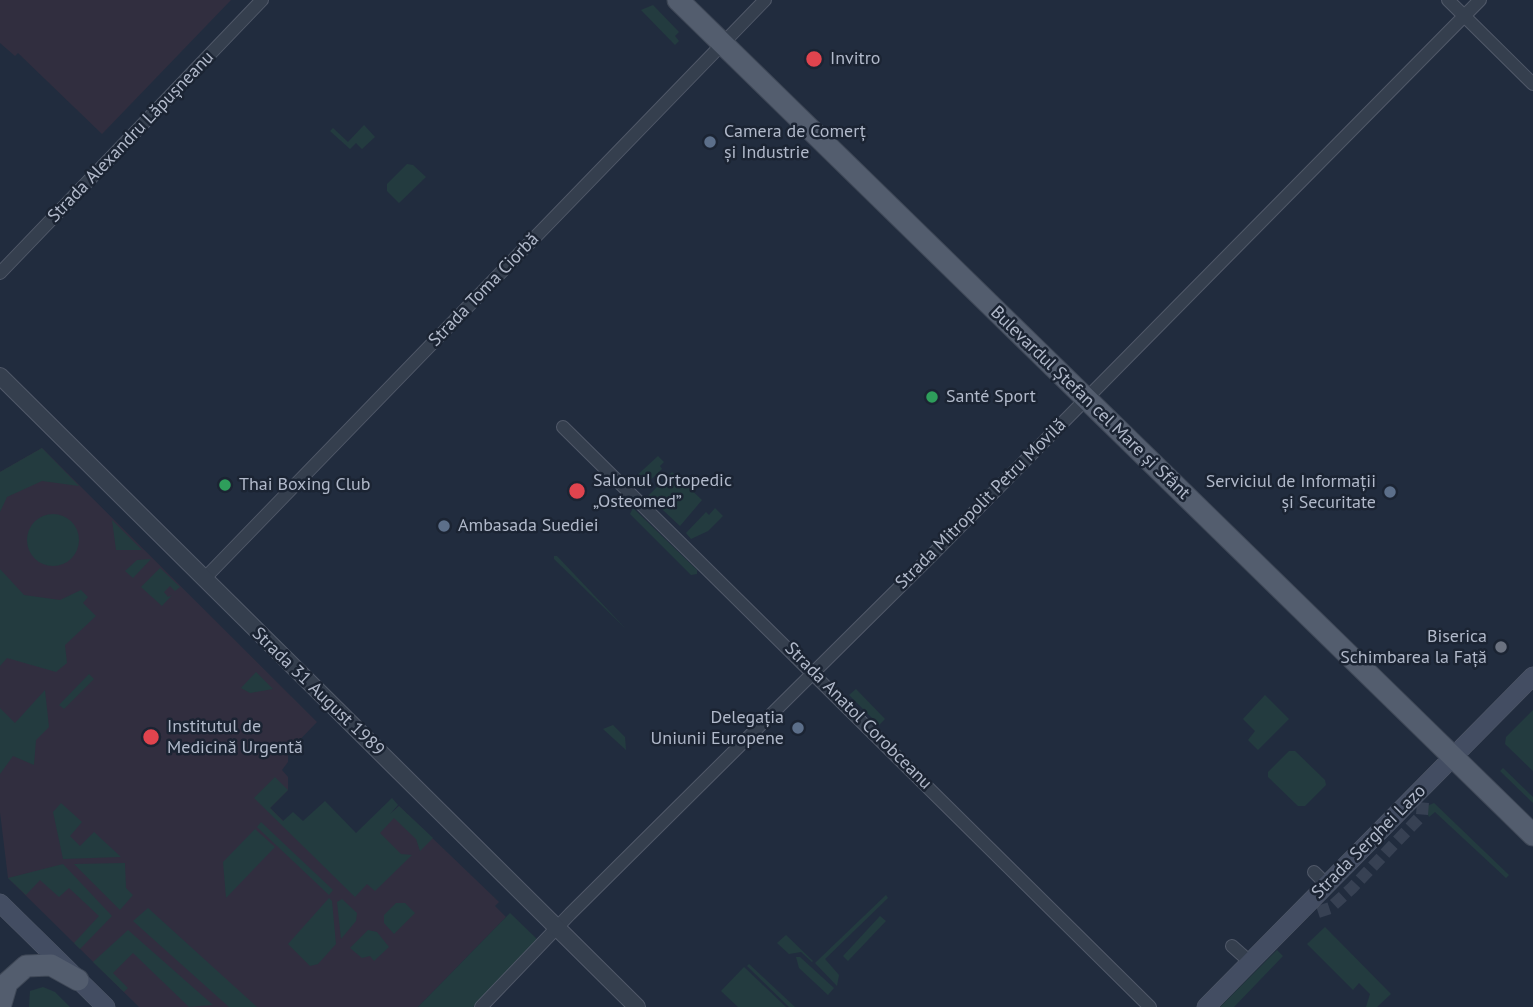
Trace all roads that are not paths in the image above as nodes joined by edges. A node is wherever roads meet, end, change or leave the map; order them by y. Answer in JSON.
{"nodes":[{"id":1,"x":262,"y":0,"type":"edge"},
{"id":2,"x":678,"y":0,"type":"edge"},
{"id":3,"x":765,"y":0,"type":"edge"},
{"id":4,"x":1448,"y":0,"type":"edge"},
{"id":5,"x":1480,"y":0,"type":"edge"},
{"id":6,"x":1464,"y":16,"type":"junction"},
{"id":7,"x":722,"y":43,"type":"junction"},
{"id":8,"x":1533,"y":84,"type":"edge"},
{"id":9,"x":0,"y":273,"type":"edge"},
{"id":10,"x":0,"y":376,"type":"edge"},
{"id":11,"x":1085,"y":398,"type":"junction"},
{"id":12,"x":563,"y":427,"type":"dead end"},
{"id":13,"x":204,"y":579,"type":"junction"},
{"id":14,"x":813,"y":672,"type":"junction"},
{"id":15,"x":1533,"y":677,"type":"edge"},
{"id":16,"x":1454,"y":758,"type":"junction"},
{"id":17,"x":1533,"y":835,"type":"edge"},
{"id":18,"x":0,"y":903,"type":"edge"},
{"id":19,"x":557,"y":927,"type":"junction"},
{"id":20,"x":1232,"y":946,"type":"dead end"},
{"id":21,"x":1250,"y":962,"type":"junction"},
{"id":22,"x":78,"y":980,"type":"junction"},
{"id":23,"x":0,"y":1005,"type":"edge"},
{"id":24,"x":106,"y":1007,"type":"edge"},
{"id":25,"x":481,"y":1007,"type":"edge"},
{"id":26,"x":637,"y":1007,"type":"edge"},
{"id":27,"x":1150,"y":1007,"type":"edge"},
{"id":28,"x":1206,"y":1007,"type":"edge"}],
"edges":[{"from":1,"to":9,"type":"street","name":"Strada Alexandru Lăpușneanu"},
{"from":2,"to":7,"type":"main road","name":"Bulevardul Ștefan cel Mare și Sfânt"},
{"from":3,"to":7,"type":"street","name":"Strada Toma Ciorbă"},
{"from":4,"to":6,"type":"street"},
{"from":5,"to":6,"type":"street","name":"Strada Mitropolit Petru Movilă"},
{"from":6,"to":8,"type":"street"},
{"from":6,"to":11,"type":"street","name":"Strada Mitropolit Petru Movilă"},
{"from":7,"to":11,"type":"main road","name":"Bulevardul Ștefan cel Mare și Sfânt"},
{"from":7,"to":13,"type":"street","name":"Strada Toma Ciorbă"},
{"from":10,"to":13,"type":"street","name":"Strada 31 August 1989"},
{"from":11,"to":14,"type":"street","name":"Strada Mitropolit Petru Movilă"},
{"from":11,"to":16,"type":"main road","name":"Bulevardul Ștefan cel Mare și Sfânt"},
{"from":12,"to":14,"type":"street","name":"Strada Anatol Corobceanu"},
{"from":13,"to":19,"type":"street","name":"Strada 31 August 1989"},
{"from":14,"to":19,"type":"street","name":"Strada Mitropolit Petru Movilă"},
{"from":14,"to":27,"type":"street","name":"Strada Anatol Corobceanu"},
{"from":15,"to":16,"type":"main road","name":"Strada Serghei Lazo"},
{"from":16,"to":17,"type":"main road","name":"Bulevardul Ștefan cel Mare și Sfânt"},
{"from":16,"to":21,"type":"main road","name":"Strada Serghei Lazo"},
{"from":18,"to":22,"type":"main road"},
{"from":19,"to":25,"type":"street","name":"Strada Mitropolit Petru Movilă"},
{"from":19,"to":26,"type":"street","name":"Strada 31 August 1989"},
{"from":20,"to":21,"type":"street"},
{"from":21,"to":28,"type":"main road","name":"Strada Serghei Lazo"},
{"from":22,"to":23,"type":"main road"},
{"from":22,"to":24,"type":"main road"}]}
